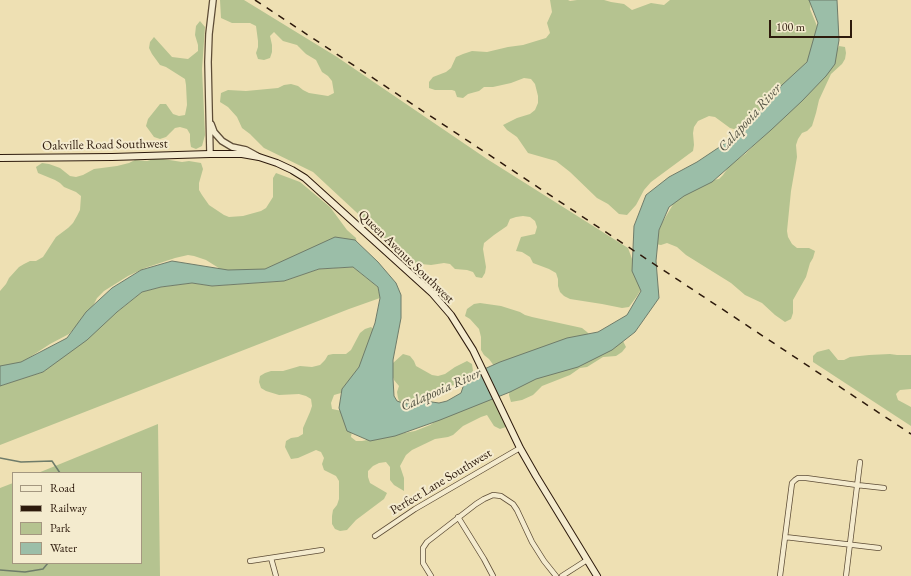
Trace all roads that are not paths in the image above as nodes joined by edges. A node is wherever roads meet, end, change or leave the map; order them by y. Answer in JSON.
{"nodes":[{"id":1,"x":213,"y":0,"type":"edge"},
{"id":2,"x":210,"y":120,"type":"junction"},
{"id":3,"x":210,"y":154,"type":"junction"},
{"id":4,"x":259,"y":157,"type":"junction"},
{"id":5,"x":0,"y":158,"type":"edge"},
{"id":6,"x":520,"y":448,"type":"junction"},
{"id":7,"x":860,"y":462,"type":"dead end"},
{"id":8,"x":857,"y":485,"type":"junction"},
{"id":9,"x":884,"y":488,"type":"dead end"},
{"id":10,"x":458,"y":517,"type":"junction"},
{"id":11,"x":375,"y":536,"type":"dead end"},
{"id":12,"x":785,"y":537,"type":"junction"},
{"id":13,"x":850,"y":545,"type":"junction"},
{"id":14,"x":879,"y":548,"type":"dead end"},
{"id":15,"x":322,"y":550,"type":"dead end"},
{"id":16,"x":271,"y":558,"type":"junction"},
{"id":17,"x":587,"y":560,"type":"junction"},
{"id":18,"x":250,"y":561,"type":"dead end"},
{"id":19,"x":276,"y":576,"type":"edge"},
{"id":20,"x":431,"y":576,"type":"edge"},
{"id":21,"x":493,"y":576,"type":"edge"},
{"id":22,"x":556,"y":576,"type":"edge"},
{"id":23,"x":562,"y":576,"type":"edge"},
{"id":24,"x":597,"y":576,"type":"edge"},
{"id":25,"x":780,"y":576,"type":"edge"},
{"id":26,"x":846,"y":576,"type":"edge"}],
"edges":[{"from":1,"to":2,"type":"street"},
{"from":2,"to":3,"type":"street"},
{"from":2,"to":4,"type":"street"},
{"from":3,"to":4,"type":"main road","name":"Queen Avenue Southwest"},
{"from":3,"to":5,"type":"main road","name":"Oakville Road Southwest"},
{"from":4,"to":6,"type":"main road","name":"Queen Avenue Southwest"},
{"from":6,"to":11,"type":"street","name":"Perfect Lane Southwest"},
{"from":6,"to":17,"type":"main road","name":"Queen Avenue Southwest"},
{"from":7,"to":8,"type":"street"},
{"from":8,"to":9,"type":"street"},
{"from":8,"to":12,"type":"street"},
{"from":8,"to":13,"type":"street"},
{"from":10,"to":20,"type":"street"},
{"from":10,"to":21,"type":"street"},
{"from":10,"to":22,"type":"street"},
{"from":12,"to":13,"type":"street"},
{"from":12,"to":25,"type":"street"},
{"from":13,"to":14,"type":"street"},
{"from":13,"to":26,"type":"street"},
{"from":15,"to":16,"type":"street"},
{"from":16,"to":18,"type":"street"},
{"from":16,"to":19,"type":"street"},
{"from":17,"to":23,"type":"street"},
{"from":17,"to":24,"type":"main road","name":"Queen Avenue Southwest"}]}
